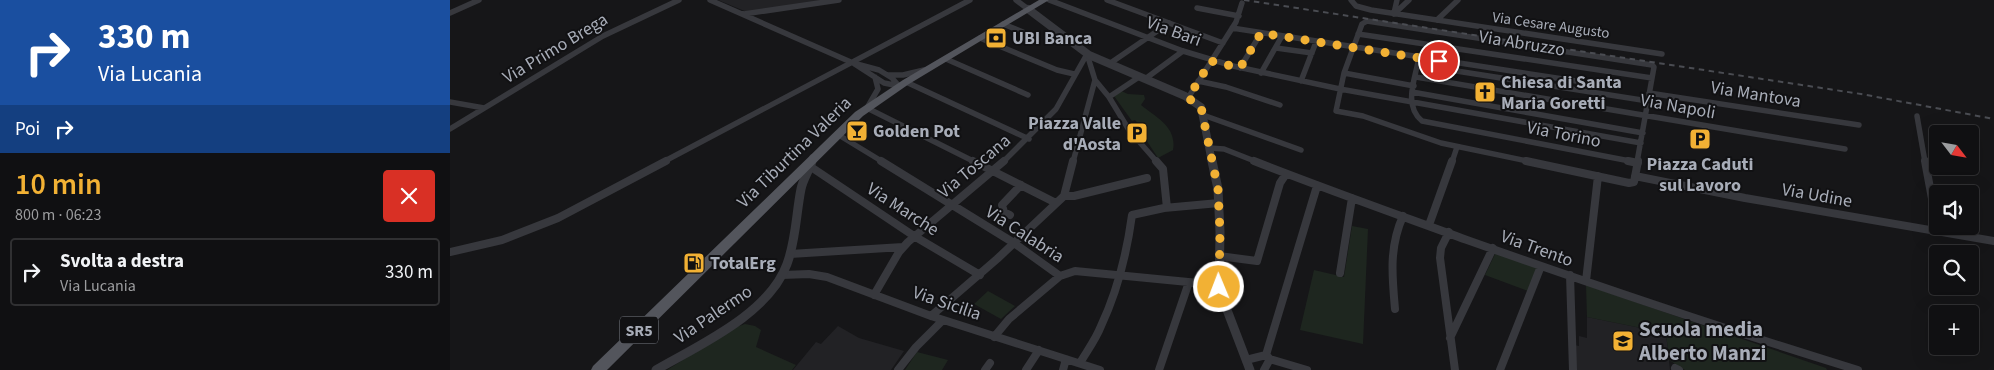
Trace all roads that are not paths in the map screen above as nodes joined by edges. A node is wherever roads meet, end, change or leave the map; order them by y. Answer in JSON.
{"nodes":[{"id":1,"x":479,"y":0,"type":"edge"},
{"id":2,"x":680,"y":0,"type":"edge"},
{"id":3,"x":710,"y":0,"type":"edge"},
{"id":4,"x":837,"y":0,"type":"edge"},
{"id":5,"x":970,"y":0,"type":"edge"},
{"id":6,"x":1016,"y":0,"type":"edge"},
{"id":7,"x":1044,"y":0,"type":"edge"},
{"id":8,"x":1048,"y":0,"type":"edge"},
{"id":9,"x":1107,"y":0,"type":"edge"},
{"id":10,"x":1351,"y":0,"type":"edge"},
{"id":11,"x":1397,"y":0,"type":"edge"},
{"id":12,"x":1409,"y":0,"type":"edge"},
{"id":13,"x":1458,"y":0,"type":"edge"},
{"id":14,"x":1242,"y":3,"type":"dead end"},
{"id":15,"x":1197,"y":8,"type":"dead end"},
{"id":16,"x":1028,"y":9,"type":"junction"},
{"id":17,"x":450,"y":13,"type":"edge"},
{"id":18,"x":744,"y":14,"type":"junction"},
{"id":19,"x":1394,"y":14,"type":"junction"},
{"id":20,"x":1238,"y":16,"type":"junction"},
{"id":21,"x":1437,"y":20,"type":"junction"},
{"id":22,"x":1169,"y":23,"type":"junction"},
{"id":23,"x":1003,"y":24,"type":"junction"},
{"id":24,"x":1232,"y":28,"type":"junction"},
{"id":25,"x":1023,"y":32,"type":"dead end"},
{"id":26,"x":1261,"y":33,"type":"junction"},
{"id":27,"x":1358,"y":34,"type":"junction"},
{"id":28,"x":1282,"y":36,"type":"junction"},
{"id":29,"x":980,"y":38,"type":"junction"},
{"id":30,"x":1148,"y":38,"type":"junction"},
{"id":31,"x":1316,"y":42,"type":"junction"},
{"id":32,"x":1223,"y":43,"type":"junction"},
{"id":33,"x":1276,"y":48,"type":"junction"},
{"id":34,"x":1352,"y":48,"type":"junction"},
{"id":35,"x":1184,"y":51,"type":"junction"},
{"id":36,"x":1312,"y":53,"type":"junction"},
{"id":37,"x":1087,"y":54,"type":"junction"},
{"id":38,"x":1662,"y":54,"type":"dead end"},
{"id":39,"x":946,"y":58,"type":"junction"},
{"id":40,"x":1211,"y":61,"type":"junction"},
{"id":41,"x":1419,"y":61,"type":"junction"},
{"id":42,"x":853,"y":63,"type":"junction"},
{"id":43,"x":1109,"y":64,"type":"junction"},
{"id":44,"x":930,"y":68,"type":"junction"},
{"id":45,"x":1240,"y":68,"type":"junction"},
{"id":46,"x":1261,"y":73,"type":"junction"},
{"id":47,"x":1344,"y":73,"type":"junction"},
{"id":48,"x":1074,"y":74,"type":"junction"},
{"id":49,"x":888,"y":75,"type":"junction"},
{"id":50,"x":875,"y":77,"type":"junction"},
{"id":51,"x":1416,"y":77,"type":"junction"},
{"id":52,"x":1142,"y":78,"type":"junction"},
{"id":53,"x":1652,"y":78,"type":"junction"},
{"id":54,"x":1095,"y":80,"type":"junction"},
{"id":55,"x":1198,"y":81,"type":"junction"},
{"id":56,"x":1301,"y":81,"type":"junction"},
{"id":57,"x":1576,"y":82,"type":"dead end"},
{"id":58,"x":902,"y":84,"type":"junction"},
{"id":59,"x":1340,"y":89,"type":"junction"},
{"id":60,"x":1413,"y":89,"type":"junction"},
{"id":61,"x":1649,"y":93,"type":"junction"},
{"id":62,"x":1028,"y":95,"type":"dead end"},
{"id":63,"x":1109,"y":97,"type":"junction"},
{"id":64,"x":1188,"y":98,"type":"junction"},
{"id":65,"x":1410,"y":101,"type":"junction"},
{"id":66,"x":450,"y":102,"type":"edge"},
{"id":67,"x":1648,"y":102,"type":"junction"},
{"id":68,"x":1280,"y":105,"type":"dead end"},
{"id":69,"x":484,"y":108,"type":"junction"},
{"id":70,"x":867,"y":108,"type":"junction"},
{"id":71,"x":1203,"y":115,"type":"junction"},
{"id":72,"x":1646,"y":115,"type":"junction"},
{"id":73,"x":1917,"y":116,"type":"dead end"},
{"id":74,"x":1859,"y":124,"type":"dead end"},
{"id":75,"x":450,"y":129,"type":"edge"},
{"id":76,"x":1643,"y":133,"type":"junction"},
{"id":77,"x":837,"y":134,"type":"junction"},
{"id":78,"x":1028,"y":139,"type":"junction"},
{"id":79,"x":1641,"y":143,"type":"junction"},
{"id":80,"x":1457,"y":147,"type":"junction"},
{"id":81,"x":1209,"y":148,"type":"junction"},
{"id":82,"x":1300,"y":150,"type":"dead end"},
{"id":83,"x":1846,"y":150,"type":"dead end"},
{"id":84,"x":812,"y":162,"type":"junction"},
{"id":85,"x":1638,"y":163,"type":"junction"},
{"id":86,"x":993,"y":171,"type":"junction"},
{"id":87,"x":1286,"y":174,"type":"junction"},
{"id":88,"x":1598,"y":176,"type":"junction"},
{"id":89,"x":1147,"y":178,"type":"dead end"},
{"id":90,"x":1635,"y":178,"type":"junction"},
{"id":91,"x":799,"y":184,"type":"junction"},
{"id":92,"x":1021,"y":185,"type":"junction"},
{"id":93,"x":1930,"y":185,"type":"edge"},
{"id":94,"x":1317,"y":186,"type":"junction"},
{"id":95,"x":1064,"y":196,"type":"junction"},
{"id":96,"x":1352,"y":198,"type":"junction"},
{"id":97,"x":1056,"y":203,"type":"junction"},
{"id":98,"x":1219,"y":203,"type":"junction"},
{"id":99,"x":951,"y":205,"type":"junction"},
{"id":100,"x":1167,"y":208,"type":"junction"},
{"id":101,"x":1010,"y":215,"type":"dead end"},
{"id":102,"x":1403,"y":216,"type":"junction"},
{"id":103,"x":1429,"y":225,"type":"junction"},
{"id":104,"x":1929,"y":229,"type":"edge"},
{"id":105,"x":1449,"y":232,"type":"junction"},
{"id":106,"x":1958,"y":235,"type":"edge"},
{"id":107,"x":914,"y":236,"type":"junction"},
{"id":108,"x":1994,"y":242,"type":"edge"},
{"id":109,"x":1014,"y":243,"type":"junction"},
{"id":110,"x":903,"y":247,"type":"junction"},
{"id":111,"x":1493,"y":248,"type":"junction"},
{"id":112,"x":450,"y":252,"type":"edge"},
{"id":113,"x":790,"y":254,"type":"junction"},
{"id":114,"x":1219,"y":256,"type":"junction"},
{"id":115,"x":1541,"y":266,"type":"junction"},
{"id":116,"x":1340,"y":273,"type":"dead end"},
{"id":117,"x":782,"y":275,"type":"junction"},
{"id":118,"x":980,"y":275,"type":"junction"},
{"id":119,"x":1060,"y":276,"type":"junction"},
{"id":120,"x":1570,"y":276,"type":"junction"},
{"id":121,"x":1119,"y":277,"type":"junction"},
{"id":122,"x":1586,"y":281,"type":"junction"},
{"id":123,"x":1189,"y":282,"type":"junction"},
{"id":124,"x":1218,"y":285,"type":"junction"},
{"id":125,"x":874,"y":295,"type":"junction"},
{"id":126,"x":1395,"y":309,"type":"dead end"},
{"id":127,"x":931,"y":316,"type":"junction"},
{"id":128,"x":943,"y":320,"type":"junction"},
{"id":129,"x":994,"y":337,"type":"junction"},
{"id":130,"x":1450,"y":338,"type":"junction"},
{"id":131,"x":1039,"y":350,"type":"junction"},
{"id":132,"x":1268,"y":357,"type":"junction"},
{"id":133,"x":1066,"y":359,"type":"junction"},
{"id":134,"x":1246,"y":360,"type":"junction"},
{"id":135,"x":1080,"y":363,"type":"junction"},
{"id":136,"x":1833,"y":367,"type":"edge"},
{"id":137,"x":1304,"y":369,"type":"edge"},
{"id":138,"x":598,"y":370,"type":"edge"},
{"id":139,"x":656,"y":370,"type":"edge"},
{"id":140,"x":898,"y":370,"type":"edge"},
{"id":141,"x":1026,"y":370,"type":"edge"},
{"id":142,"x":1063,"y":370,"type":"edge"},
{"id":143,"x":1100,"y":370,"type":"edge"},
{"id":144,"x":1159,"y":370,"type":"edge"},
{"id":145,"x":1250,"y":370,"type":"edge"},
{"id":146,"x":1264,"y":370,"type":"edge"},
{"id":147,"x":1455,"y":370,"type":"edge"},
{"id":148,"x":1500,"y":370,"type":"edge"},
{"id":149,"x":1573,"y":370,"type":"edge"},
{"id":150,"x":1858,"y":370,"type":"edge"}],
"edges":[{"from":1,"to":17,"type":"street"},
{"from":2,"to":69,"type":"street","name":"Via Primo Brega"},
{"from":3,"to":18,"type":"street"},
{"from":4,"to":18,"type":"street"},
{"from":5,"to":42,"type":"street"},
{"from":6,"to":16,"type":"street"},
{"from":7,"to":16,"type":"main road","name":"Via Tiburtina Valeria","number":"SR5"},
{"from":8,"to":30,"type":"street","name":"Via Bari"},
{"from":9,"to":22,"type":"street"},
{"from":10,"to":19,"type":"street","name":"Via Cesare Augusto"},
{"from":11,"to":19,"type":"street"},
{"from":12,"to":19,"type":"street"},
{"from":13,"to":21,"type":"street"},
{"from":14,"to":20,"type":"street"},
{"from":15,"to":20,"type":"street"},
{"from":16,"to":23,"type":"main road","name":"Via Tiburtina Valeria","number":"SR5"},
{"from":16,"to":37,"type":"street"},
{"from":18,"to":42,"type":"street"},
{"from":19,"to":21,"type":"street","name":"Via Cesare Augusto"},
{"from":20,"to":24,"type":"street"},
{"from":21,"to":38,"type":"street","name":"Via Cesare Augusto"},
{"from":22,"to":30,"type":"street"},
{"from":22,"to":32,"type":"street"},
{"from":23,"to":25,"type":"street"},
{"from":23,"to":29,"type":"main road","name":"Via Tiburtina Valeria","number":"SR5"},
{"from":24,"to":26,"type":"street"},
{"from":24,"to":32,"type":"street"},
{"from":26,"to":28,"type":"street"},
{"from":26,"to":45,"type":"street"},
{"from":27,"to":34,"type":"street"},
{"from":27,"to":53,"type":"street","name":"Via Abruzzo"},
{"from":27,"to":53,"type":"street"},
{"from":28,"to":31,"type":"street"},
{"from":28,"to":33,"type":"street"},
{"from":29,"to":39,"type":"main road","name":"Via Tiburtina Valeria","number":"SR5"},
{"from":29,"to":48,"type":"street"},
{"from":30,"to":35,"type":"street","name":"Via Bari"},
{"from":30,"to":43,"type":"street"},
{"from":31,"to":34,"type":"street"},
{"from":31,"to":36,"type":"street"},
{"from":32,"to":40,"type":"street"},
{"from":33,"to":36,"type":"street"},
{"from":33,"to":46,"type":"street"},
{"from":34,"to":41,"type":"street"},
{"from":34,"to":47,"type":"street"},
{"from":35,"to":40,"type":"street","name":"Via Bari"},
{"from":35,"to":52,"type":"street"},
{"from":36,"to":56,"type":"street"},
{"from":37,"to":43,"type":"street"},
{"from":37,"to":48,"type":"street","name":"Via Toscana"},
{"from":37,"to":54,"type":"street"},
{"from":39,"to":44,"type":"main road","name":"Via Tiburtina Valeria","number":"SR5"},
{"from":39,"to":62,"type":"street"},
{"from":40,"to":45,"type":"street","name":"Via Bari"},
{"from":40,"to":55,"type":"street"},
{"from":41,"to":51,"type":"street"},
{"from":41,"to":57,"type":"street"},
{"from":41,"to":67,"type":"street"},
{"from":42,"to":49,"type":"street"},
{"from":42,"to":50,"type":"street"},
{"from":42,"to":112,"type":"street"},
{"from":43,"to":52,"type":"street"},
{"from":44,"to":49,"type":"street"},
{"from":44,"to":58,"type":"main road","name":"Via Tiburtina Valeria","number":"SR5"},
{"from":45,"to":46,"type":"street","name":"Via Bari"},
{"from":46,"to":56,"type":"street","name":"Via Bari"},
{"from":47,"to":59,"type":"street"},
{"from":47,"to":60,"type":"street"},
{"from":48,"to":78,"type":"street","name":"Via Toscana"},
{"from":49,"to":58,"type":"street"},
{"from":50,"to":58,"type":"street"},
{"from":50,"to":70,"type":"street"},
{"from":51,"to":60,"type":"street"},
{"from":51,"to":72,"type":"street","name":"Via Napoli"},
{"from":52,"to":63,"type":"street"},
{"from":52,"to":64,"type":"street"},
{"from":53,"to":61,"type":"street"},
{"from":54,"to":63,"type":"street"},
{"from":54,"to":95,"type":"street"},
{"from":55,"to":64,"type":"street"},
{"from":55,"to":68,"type":"street"},
{"from":56,"to":59,"type":"street","name":"Via Bari"},
{"from":58,"to":70,"type":"main road","name":"Via Tiburtina Valeria","number":"SR5"},
{"from":58,"to":78,"type":"street"},
{"from":59,"to":65,"type":"street","name":"Via Bari"},
{"from":59,"to":80,"type":"street","name":"Via Udine"},
{"from":60,"to":65,"type":"street"},
{"from":60,"to":76,"type":"street"},
{"from":61,"to":67,"type":"street"},
{"from":61,"to":74,"type":"street","name":"Via Mantova"},
{"from":63,"to":100,"type":"street"},
{"from":64,"to":71,"type":"street"},
{"from":65,"to":79,"type":"street","name":"Via Bari"},
{"from":65,"to":85,"type":"street","name":"Via Torino"},
{"from":66,"to":69,"type":"street"},
{"from":67,"to":72,"type":"street"},
{"from":69,"to":75,"type":"street","name":"Via Primo Brega"},
{"from":70,"to":77,"type":"main road","name":"Via Tiburtina Valeria","number":"SR5"},
{"from":70,"to":86,"type":"street"},
{"from":71,"to":81,"type":"street"},
{"from":71,"to":82,"type":"street"},
{"from":72,"to":76,"type":"street"},
{"from":72,"to":83,"type":"street","name":"Via Napoli"},
{"from":73,"to":93,"type":"street"},
{"from":76,"to":79,"type":"street"},
{"from":77,"to":84,"type":"main road","name":"Via Tiburtina Valeria","number":"SR5"},
{"from":77,"to":99,"type":"street","name":"Via Calabria"},
{"from":78,"to":86,"type":"street","name":"Via Toscana"},
{"from":79,"to":85,"type":"street"},
{"from":80,"to":88,"type":"street","name":"Via Udine"},
{"from":80,"to":103,"type":"street"},
{"from":81,"to":87,"type":"street","name":"Via Trento"},
{"from":81,"to":98,"type":"street"},
{"from":84,"to":91,"type":"main road","name":"Via Tiburtina Valeria","number":"SR5"},
{"from":84,"to":107,"type":"street","name":"Via Marche"},
{"from":85,"to":90,"type":"street"},
{"from":86,"to":92,"type":"street"},
{"from":86,"to":99,"type":"street","name":"Via Toscana"},
{"from":87,"to":94,"type":"street","name":"Via Trento"},
{"from":87,"to":114,"type":"street"},
{"from":88,"to":90,"type":"street","name":"Via Udine"},
{"from":88,"to":122,"type":"street"},
{"from":89,"to":95,"type":"street"},
{"from":90,"to":104,"type":"street","name":"Via Udine"},
{"from":91,"to":113,"type":"street","name":"Via Palermo"},
{"from":91,"to":138,"type":"main road","name":"Via Tiburtina Valeria","number":"SR5"},
{"from":92,"to":97,"type":"street"},
{"from":92,"to":101,"type":"street"},
{"from":94,"to":96,"type":"street","name":"Via Trento"},
{"from":94,"to":132,"type":"street"},
{"from":95,"to":97,"type":"street"},
{"from":96,"to":102,"type":"street","name":"Via Trento"},
{"from":96,"to":116,"type":"street"},
{"from":97,"to":109,"type":"street"},
{"from":98,"to":100,"type":"street"},
{"from":98,"to":114,"type":"street"},
{"from":99,"to":107,"type":"street","name":"Via Toscana"},
{"from":99,"to":109,"type":"street","name":"Via Calabria"},
{"from":100,"to":121,"type":"street"},
{"from":102,"to":103,"type":"street","name":"Via Trento"},
{"from":102,"to":126,"type":"street"},
{"from":103,"to":105,"type":"street","name":"Via Trento"},
{"from":105,"to":111,"type":"street","name":"Via Trento"},
{"from":105,"to":130,"type":"street"},
{"from":106,"to":108,"type":"street","name":"Via Udine"},
{"from":107,"to":110,"type":"street","name":"Via Toscana"},
{"from":107,"to":118,"type":"street","name":"Via Marche"},
{"from":109,"to":118,"type":"street"},
{"from":109,"to":119,"type":"street","name":"Via Calabria"},
{"from":110,"to":113,"type":"street"},
{"from":110,"to":125,"type":"street","name":"Via Toscana"},
{"from":111,"to":115,"type":"street","name":"Via Trento"},
{"from":111,"to":130,"type":"street"},
{"from":113,"to":117,"type":"street","name":"Via Palermo"},
{"from":114,"to":124,"type":"street"},
{"from":115,"to":120,"type":"street","name":"Via Trento"},
{"from":115,"to":148,"type":"street"},
{"from":117,"to":125,"type":"street","name":"Via Sicilia"},
{"from":117,"to":139,"type":"street","name":"Via Palermo"},
{"from":118,"to":127,"type":"street"},
{"from":119,"to":121,"type":"street","name":"Via Calabria"},
{"from":119,"to":129,"type":"street"},
{"from":120,"to":122,"type":"street","name":"Via Trento"},
{"from":120,"to":149,"type":"street"},
{"from":121,"to":123,"type":"street","name":"Via Calabria"},
{"from":121,"to":135,"type":"street"},
{"from":122,"to":136,"type":"street","name":"Via Trento"},
{"from":123,"to":124,"type":"street","name":"Via Calabria"},
{"from":123,"to":144,"type":"street"},
{"from":124,"to":134,"type":"street"},
{"from":125,"to":127,"type":"street","name":"Via Sicilia"},
{"from":127,"to":128,"type":"street","name":"Via Sicilia"},
{"from":128,"to":129,"type":"street","name":"Via Sicilia"},
{"from":128,"to":140,"type":"street"},
{"from":129,"to":131,"type":"street","name":"Via Sicilia"},
{"from":130,"to":147,"type":"street"},
{"from":131,"to":133,"type":"street","name":"Via Sicilia"},
{"from":131,"to":141,"type":"street"},
{"from":132,"to":134,"type":"street"},
{"from":132,"to":137,"type":"street"},
{"from":132,"to":146,"type":"street"},
{"from":133,"to":135,"type":"street","name":"Via Sicilia"},
{"from":133,"to":142,"type":"street"},
{"from":134,"to":145,"type":"street"},
{"from":135,"to":143,"type":"street","name":"Via Sicilia"},
{"from":136,"to":150,"type":"street","name":"Via Trento"}]}
